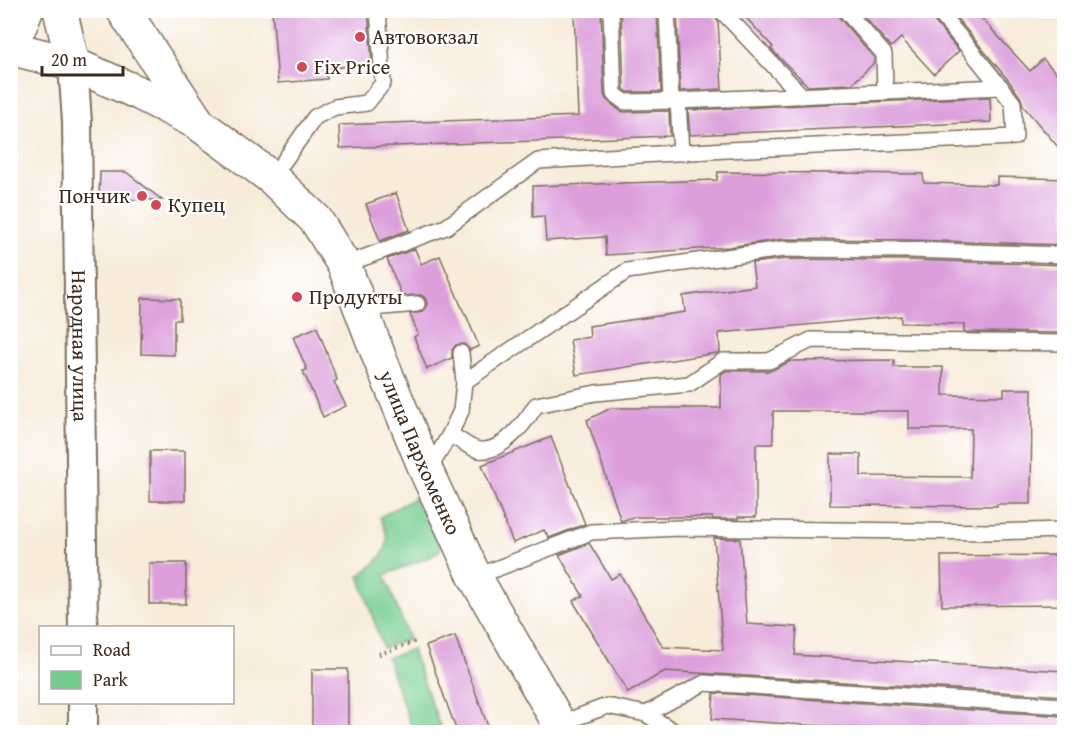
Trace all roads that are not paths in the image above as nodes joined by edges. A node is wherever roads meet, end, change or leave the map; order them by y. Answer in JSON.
{"nodes":[{"id":1,"x":26,"y":10,"type":"edge"},
{"id":2,"x":60,"y":10,"type":"edge"},
{"id":3,"x":123,"y":10,"type":"edge"},
{"id":4,"x":378,"y":10,"type":"edge"},
{"id":5,"x":610,"y":10,"type":"edge"},
{"id":6,"x":667,"y":10,"type":"edge"},
{"id":7,"x":721,"y":10,"type":"edge"},
{"id":8,"x":845,"y":10,"type":"edge"},
{"id":9,"x":937,"y":10,"type":"edge"},
{"id":10,"x":10,"y":35,"type":"edge"},
{"id":11,"x":10,"y":48,"type":"edge"},
{"id":12,"x":73,"y":64,"type":"junction"},
{"id":13,"x":1001,"y":87,"type":"junction"},
{"id":14,"x":885,"y":92,"type":"junction"},
{"id":15,"x":802,"y":96,"type":"junction"},
{"id":16,"x":675,"y":101,"type":"junction"},
{"id":17,"x":199,"y":124,"type":"junction"},
{"id":18,"x":681,"y":153,"type":"junction"},
{"id":19,"x":272,"y":178,"type":"junction"},
{"id":20,"x":1065,"y":255,"type":"edge"},
{"id":21,"x":344,"y":265,"type":"junction"},
{"id":22,"x":417,"y":304,"type":"dead end"},
{"id":23,"x":362,"y":309,"type":"junction"},
{"id":24,"x":1065,"y":343,"type":"edge"},
{"id":25,"x":461,"y":353,"type":"dead end"},
{"id":26,"x":464,"y":382,"type":"junction"},
{"id":27,"x":450,"y":434,"type":"junction"},
{"id":28,"x":427,"y":473,"type":"junction"},
{"id":29,"x":1065,"y":530,"type":"edge"},
{"id":30,"x":475,"y":577,"type":"junction"},
{"id":31,"x":82,"y":626,"type":"edge"},
{"id":32,"x":83,"y":704,"type":"edge"},
{"id":33,"x":1065,"y":706,"type":"edge"},
{"id":34,"x":646,"y":714,"type":"junction"},
{"id":35,"x":562,"y":728,"type":"edge"},
{"id":36,"x":83,"y":732,"type":"edge"},
{"id":37,"x":675,"y":732,"type":"edge"}],
"edges":[{"from":1,"to":10,"type":"street"},
{"from":2,"to":12,"type":"street"},
{"from":3,"to":17,"type":"street"},
{"from":4,"to":19,"type":"lane"},
{"from":5,"to":16,"type":"lane"},
{"from":6,"to":16,"type":"lane"},
{"from":7,"to":15,"type":"lane"},
{"from":8,"to":14,"type":"lane"},
{"from":9,"to":13,"type":"lane"},
{"from":11,"to":12,"type":"street"},
{"from":12,"to":17,"type":"street"},
{"from":12,"to":31,"type":"street","name":"Народная улица"},
{"from":13,"to":14,"type":"lane"},
{"from":13,"to":18,"type":"lane"},
{"from":14,"to":15,"type":"lane"},
{"from":15,"to":16,"type":"lane"},
{"from":16,"to":18,"type":"lane"},
{"from":17,"to":19,"type":"street","name":"улица Пархоменко"},
{"from":18,"to":21,"type":"lane"},
{"from":19,"to":21,"type":"street","name":"улица Пархоменко"},
{"from":20,"to":26,"type":"lane"},
{"from":21,"to":23,"type":"street","name":"улица Пархоменко"},
{"from":22,"to":23,"type":"lane"},
{"from":23,"to":28,"type":"street","name":"улица Пархоменко"},
{"from":24,"to":27,"type":"lane"},
{"from":25,"to":26,"type":"lane"},
{"from":26,"to":27,"type":"lane"},
{"from":27,"to":28,"type":"lane"},
{"from":28,"to":30,"type":"street","name":"улица Пархоменко"},
{"from":29,"to":30,"type":"lane"},
{"from":30,"to":35,"type":"street","name":"улица Пархоменко"},
{"from":32,"to":36,"type":"street"},
{"from":33,"to":34,"type":"lane"},
{"from":34,"to":35,"type":"lane"},
{"from":34,"to":37,"type":"lane"}]}
